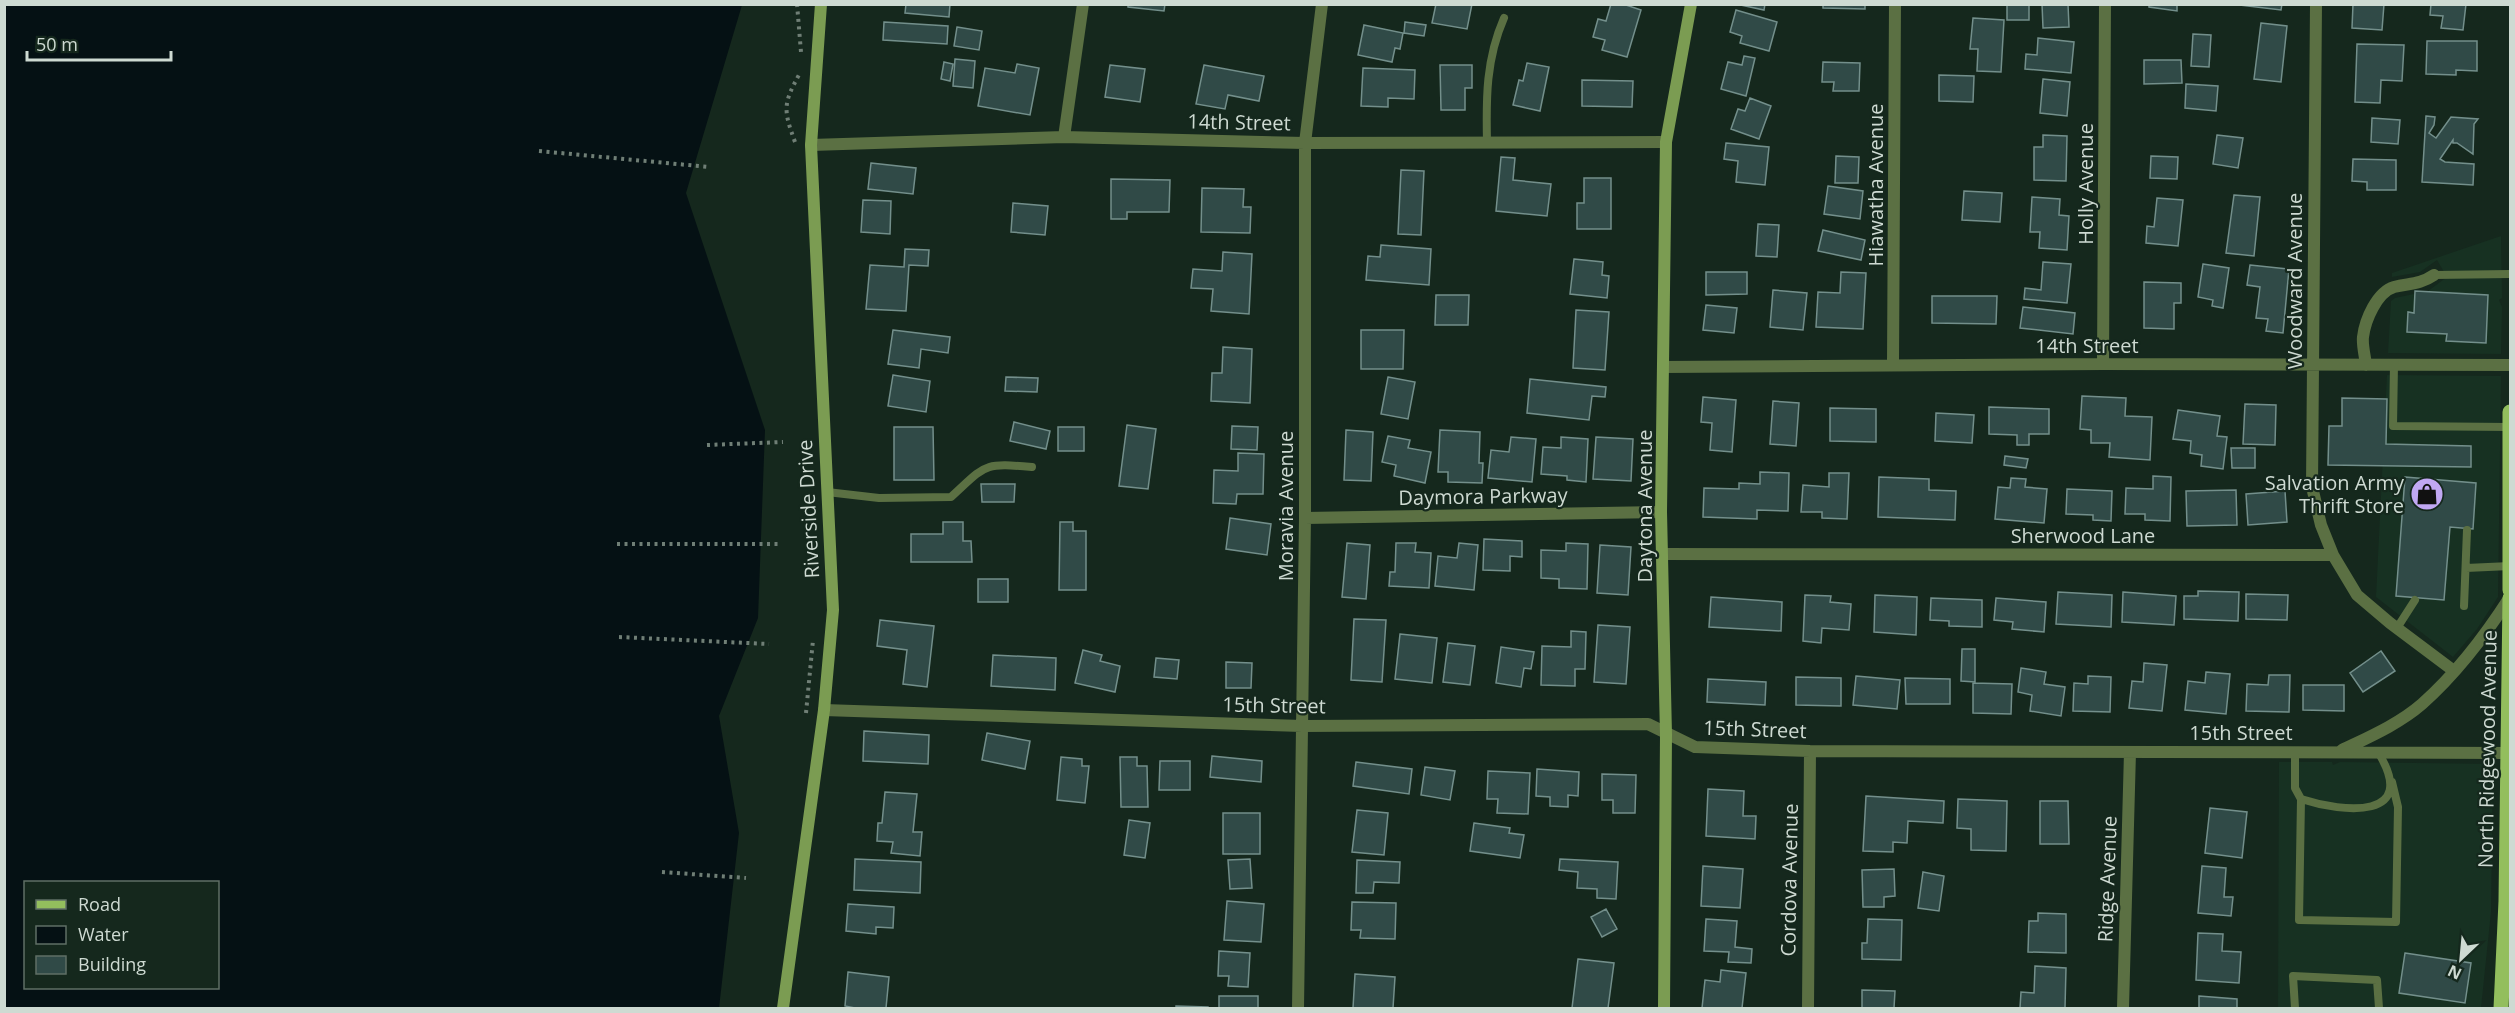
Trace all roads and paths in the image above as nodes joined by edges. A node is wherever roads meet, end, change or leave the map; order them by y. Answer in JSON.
{"nodes":[{"id":1,"x":797,"y":4,"type":"edge"},
{"id":2,"x":821,"y":4,"type":"edge"},
{"id":3,"x":1083,"y":4,"type":"edge"},
{"id":4,"x":1322,"y":4,"type":"edge"},
{"id":5,"x":1690,"y":4,"type":"edge"},
{"id":6,"x":1895,"y":4,"type":"edge"},
{"id":7,"x":2105,"y":4,"type":"edge"},
{"id":8,"x":2316,"y":4,"type":"edge"},
{"id":9,"x":1504,"y":18,"type":"dead end"},
{"id":10,"x":802,"y":56,"type":"dead end"},
{"id":11,"x":804,"y":66,"type":"dead end"},
{"id":12,"x":1064,"y":137,"type":"junction"},
{"id":13,"x":1487,"y":142,"type":"junction"},
{"id":14,"x":1666,"y":142,"type":"junction"},
{"id":15,"x":1305,"y":143,"type":"junction"},
{"id":16,"x":811,"y":145,"type":"junction"},
{"id":17,"x":798,"y":150,"type":"dead end"},
{"id":18,"x":539,"y":151,"type":"dead end"},
{"id":19,"x":709,"y":167,"type":"dead end"},
{"id":20,"x":2511,"y":274,"type":"edge"},
{"id":21,"x":2434,"y":275,"type":"joint"},
{"id":22,"x":2103,"y":364,"type":"junction"},
{"id":23,"x":2313,"y":364,"type":"junction"},
{"id":24,"x":2394,"y":364,"type":"junction"},
{"id":25,"x":1893,"y":365,"type":"junction"},
{"id":26,"x":2366,"y":365,"type":"junction"},
{"id":27,"x":2511,"y":365,"type":"edge"},
{"id":28,"x":1663,"y":367,"type":"junction"},
{"id":29,"x":2511,"y":412,"type":"edge"},
{"id":30,"x":2510,"y":428,"type":"edge"},
{"id":31,"x":783,"y":442,"type":"dead end"},
{"id":32,"x":707,"y":445,"type":"dead end"},
{"id":33,"x":1032,"y":467,"type":"dead end"},
{"id":34,"x":827,"y":492,"type":"junction"},
{"id":35,"x":1661,"y":512,"type":"junction"},
{"id":36,"x":1305,"y":518,"type":"junction"},
{"id":37,"x":2467,"y":530,"type":"dead end"},
{"id":38,"x":618,"y":544,"type":"dead end"},
{"id":39,"x":782,"y":544,"type":"dead end"},
{"id":40,"x":1663,"y":554,"type":"junction"},
{"id":41,"x":2333,"y":555,"type":"junction"},
{"id":42,"x":2510,"y":566,"type":"edge"},
{"id":43,"x":2466,"y":568,"type":"junction"},
{"id":44,"x":2511,"y":590,"type":"edge"},
{"id":45,"x":2511,"y":597,"type":"edge"},
{"id":46,"x":2415,"y":600,"type":"dead end"},
{"id":47,"x":2464,"y":606,"type":"dead end"},
{"id":48,"x":2397,"y":628,"type":"junction"},
{"id":49,"x":619,"y":637,"type":"dead end"},
{"id":50,"x":813,"y":638,"type":"dead end"},
{"id":51,"x":769,"y":644,"type":"dead end"},
{"id":52,"x":2454,"y":671,"type":"junction"},
{"id":53,"x":824,"y":711,"type":"junction"},
{"id":54,"x":806,"y":714,"type":"dead end"},
{"id":55,"x":1302,"y":726,"type":"junction"},
{"id":56,"x":1666,"y":735,"type":"junction"},
{"id":57,"x":1810,"y":751,"type":"junction"},
{"id":58,"x":2295,"y":751,"type":"junction"},
{"id":59,"x":2339,"y":751,"type":"junction"},
{"id":60,"x":2130,"y":752,"type":"junction"},
{"id":61,"x":2378,"y":752,"type":"junction"},
{"id":62,"x":2510,"y":753,"type":"edge"},
{"id":63,"x":2392,"y":782,"type":"junction"},
{"id":64,"x":2301,"y":799,"type":"junction"},
{"id":65,"x":662,"y":872,"type":"dead end"},
{"id":66,"x":746,"y":878,"type":"dead end"},
{"id":67,"x":783,"y":1008,"type":"edge"},
{"id":68,"x":1298,"y":1008,"type":"edge"},
{"id":69,"x":1664,"y":1008,"type":"edge"},
{"id":70,"x":1808,"y":1008,"type":"edge"},
{"id":71,"x":2123,"y":1008,"type":"edge"},
{"id":72,"x":2295,"y":1008,"type":"edge"},
{"id":73,"x":2379,"y":1008,"type":"edge"},
{"id":74,"x":2501,"y":1008,"type":"edge"}],
"edges":[{"from":1,"to":10,"type":"path"},
{"from":2,"to":16,"type":"street","name":"Riverside Drive"},
{"from":3,"to":12,"type":"street"},
{"from":4,"to":15,"type":"street","name":"Moravia Avenue"},
{"from":5,"to":14,"type":"street","name":"Daytona Avenue"},
{"from":6,"to":25,"type":"street","name":"Hiawatha Avenue"},
{"from":7,"to":22,"type":"street","name":"Holly Avenue"},
{"from":8,"to":23,"type":"street","name":"Woodward Avenue"},
{"from":9,"to":13,"type":"lane"},
{"from":11,"to":17,"type":"path"},
{"from":12,"to":15,"type":"street","name":"14th Street"},
{"from":12,"to":16,"type":"street","name":"14th Street"},
{"from":13,"to":14,"type":"street","name":"14th Street"},
{"from":13,"to":15,"type":"street","name":"14th Street"},
{"from":14,"to":28,"type":"street","name":"Daytona Avenue"},
{"from":15,"to":36,"type":"street","name":"Moravia Avenue"},
{"from":16,"to":34,"type":"street","name":"Riverside Drive"},
{"from":18,"to":19,"type":"path"},
{"from":20,"to":21,"type":"lane"},
{"from":21,"to":26,"type":"street"},
{"from":22,"to":23,"type":"street","name":"14th Street"},
{"from":22,"to":25,"type":"street","name":"14th Street"},
{"from":23,"to":26,"type":"street","name":"14th Street"},
{"from":23,"to":41,"type":"street","name":"Woodward Avenue"},
{"from":24,"to":26,"type":"street","name":"14th Street"},
{"from":24,"to":27,"type":"street","name":"14th Street"},
{"from":24,"to":30,"type":"lane"},
{"from":25,"to":28,"type":"street","name":"14th Street"},
{"from":28,"to":35,"type":"street","name":"Daytona Avenue"},
{"from":29,"to":30,"type":"main road"},
{"from":30,"to":42,"type":"main road"},
{"from":31,"to":32,"type":"path"},
{"from":33,"to":34,"type":"lane"},
{"from":34,"to":53,"type":"street","name":"Riverside Drive"},
{"from":35,"to":36,"type":"street","name":"Daymora Parkway"},
{"from":35,"to":40,"type":"street","name":"Daytona Avenue"},
{"from":36,"to":55,"type":"street","name":"Moravia Avenue"},
{"from":37,"to":43,"type":"lane"},
{"from":38,"to":39,"type":"path"},
{"from":40,"to":41,"type":"street","name":"Sherwood Lane"},
{"from":40,"to":56,"type":"street","name":"Daytona Avenue"},
{"from":41,"to":48,"type":"street"},
{"from":42,"to":43,"type":"lane"},
{"from":42,"to":44,"type":"main road"},
{"from":43,"to":47,"type":"lane"},
{"from":45,"to":52,"type":"street"},
{"from":45,"to":62,"type":"main road","name":"North Ridgewood Avenue"},
{"from":46,"to":48,"type":"lane"},
{"from":48,"to":52,"type":"street"},
{"from":49,"to":51,"type":"path"},
{"from":50,"to":54,"type":"path"},
{"from":52,"to":59,"type":"street"},
{"from":53,"to":55,"type":"street","name":"15th Street"},
{"from":53,"to":67,"type":"street","name":"Riverside Drive"},
{"from":55,"to":56,"type":"street","name":"15th Street"},
{"from":55,"to":68,"type":"street","name":"Moravia Avenue"},
{"from":56,"to":57,"type":"street","name":"15th Street"},
{"from":56,"to":69,"type":"street","name":"Daytona Avenue"},
{"from":57,"to":60,"type":"street","name":"15th Street"},
{"from":57,"to":70,"type":"street","name":"Cordova Avenue"},
{"from":58,"to":59,"type":"street","name":"15th Street"},
{"from":58,"to":60,"type":"street","name":"15th Street"},
{"from":58,"to":64,"type":"lane"},
{"from":59,"to":61,"type":"street","name":"15th Street"},
{"from":60,"to":71,"type":"street","name":"Ridge Avenue"},
{"from":61,"to":62,"type":"street","name":"15th Street"},
{"from":61,"to":63,"type":"lane"},
{"from":62,"to":74,"type":"main road","name":"North Ridgewood Avenue"},
{"from":63,"to":64,"type":"lane"},
{"from":63,"to":64,"type":"lane"},
{"from":65,"to":66,"type":"path"},
{"from":72,"to":73,"type":"lane"}]}
